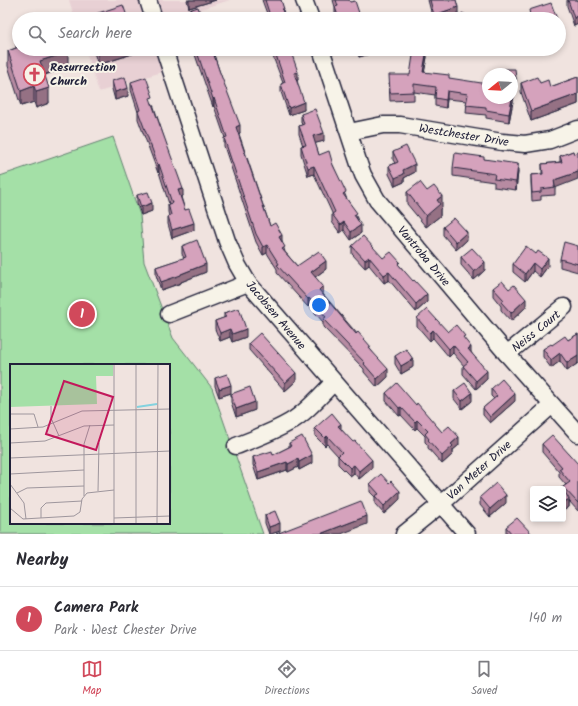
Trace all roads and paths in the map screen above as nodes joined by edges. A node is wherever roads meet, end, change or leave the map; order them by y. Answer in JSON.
{"nodes":[{"id":1,"x":148,"y":0,"type":"edge"},
{"id":2,"x":304,"y":0,"type":"edge"},
{"id":3,"x":152,"y":12,"type":"edge"},
{"id":4,"x":308,"y":12,"type":"edge"},
{"id":5,"x":166,"y":56,"type":"edge"},
{"id":6,"x":323,"y":56,"type":"edge"},
{"id":7,"x":578,"y":130,"type":"edge"},
{"id":8,"x":349,"y":132,"type":"junction"},
{"id":9,"x":248,"y":284,"type":"junction"},
{"id":10,"x":564,"y":307,"type":"dead end"},
{"id":11,"x":169,"y":314,"type":"dead end"},
{"id":12,"x":507,"y":354,"type":"junction"},
{"id":13,"x":334,"y":382,"type":"junction"},
{"id":14,"x":552,"y":405,"type":"junction"},
{"id":15,"x":578,"y":434,"type":"edge"},
{"id":16,"x":236,"y":446,"type":"dead end"},
{"id":17,"x":441,"y":504,"type":"junction"},
{"id":18,"x":404,"y":534,"type":"edge"},
{"id":19,"x":467,"y":534,"type":"edge"}],
"edges":[{"from":1,"to":3,"type":"street"},
{"from":2,"to":4,"type":"street"},
{"from":5,"to":9,"type":"street","name":"Jacobsen Avenue"},
{"from":6,"to":8,"type":"street","name":"Vantroba Drive"},
{"from":7,"to":8,"type":"street","name":"Westchester Drive"},
{"from":8,"to":12,"type":"street","name":"Vantroba Drive"},
{"from":9,"to":11,"type":"street"},
{"from":9,"to":13,"type":"street","name":"Jacobsen Avenue"},
{"from":10,"to":12,"type":"street","name":"Neiss Court"},
{"from":12,"to":14,"type":"street","name":"Vantroba Drive"},
{"from":13,"to":16,"type":"street"},
{"from":13,"to":17,"type":"street","name":"Jacobsen Avenue"},
{"from":14,"to":15,"type":"street","name":"Vantroba Drive"},
{"from":14,"to":17,"type":"street","name":"Van Meter Drive"},
{"from":17,"to":18,"type":"street","name":"Van Meter Drive"},
{"from":17,"to":19,"type":"street","name":"Jacobsen Avenue"}]}
